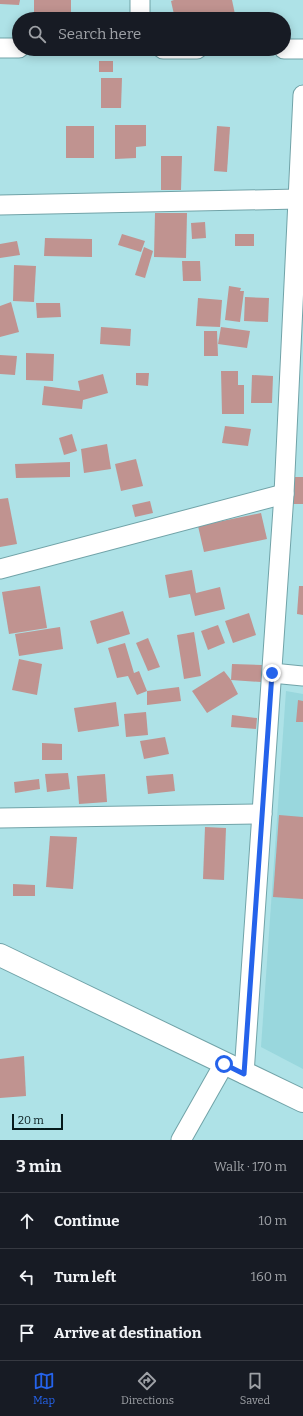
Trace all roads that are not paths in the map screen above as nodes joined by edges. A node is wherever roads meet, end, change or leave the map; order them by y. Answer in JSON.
{"nodes":[{"id":1,"x":140,"y":0,"type":"edge"},
{"id":2,"x":140,"y":12,"type":"edge"},
{"id":3,"x":0,"y":48,"type":"edge"},
{"id":4,"x":12,"y":48,"type":"edge"},
{"id":5,"x":291,"y":49,"type":"edge"},
{"id":6,"x":303,"y":49,"type":"edge"},
{"id":7,"x":303,"y":95,"type":"edge"},
{"id":8,"x":298,"y":199,"type":"junction"},
{"id":9,"x":0,"y":205,"type":"edge"},
{"id":10,"x":284,"y":494,"type":"junction"},
{"id":11,"x":0,"y":568,"type":"edge"},
{"id":12,"x":272,"y":673,"type":"junction"},
{"id":13,"x":303,"y":676,"type":"edge"},
{"id":14,"x":262,"y":814,"type":"junction"},
{"id":15,"x":0,"y":818,"type":"edge"},
{"id":16,"x":0,"y":955,"type":"edge"},
{"id":17,"x":224,"y":1064,"type":"junction"},
{"id":18,"x":244,"y":1074,"type":"junction"},
{"id":19,"x":303,"y":1101,"type":"edge"},
{"id":20,"x":181,"y":1140,"type":"edge"}],
"edges":[{"from":1,"to":2,"type":"street"},
{"from":3,"to":4,"type":"street"},
{"from":5,"to":6,"type":"street"},
{"from":7,"to":8,"type":"street"},
{"from":8,"to":9,"type":"street"},
{"from":8,"to":10,"type":"street"},
{"from":10,"to":11,"type":"street"},
{"from":10,"to":12,"type":"street"},
{"from":12,"to":13,"type":"street"},
{"from":12,"to":14,"type":"street"},
{"from":14,"to":15,"type":"street"},
{"from":14,"to":18,"type":"street"},
{"from":16,"to":17,"type":"street"},
{"from":17,"to":18,"type":"street"},
{"from":17,"to":20,"type":"street"},
{"from":18,"to":19,"type":"street"}]}
